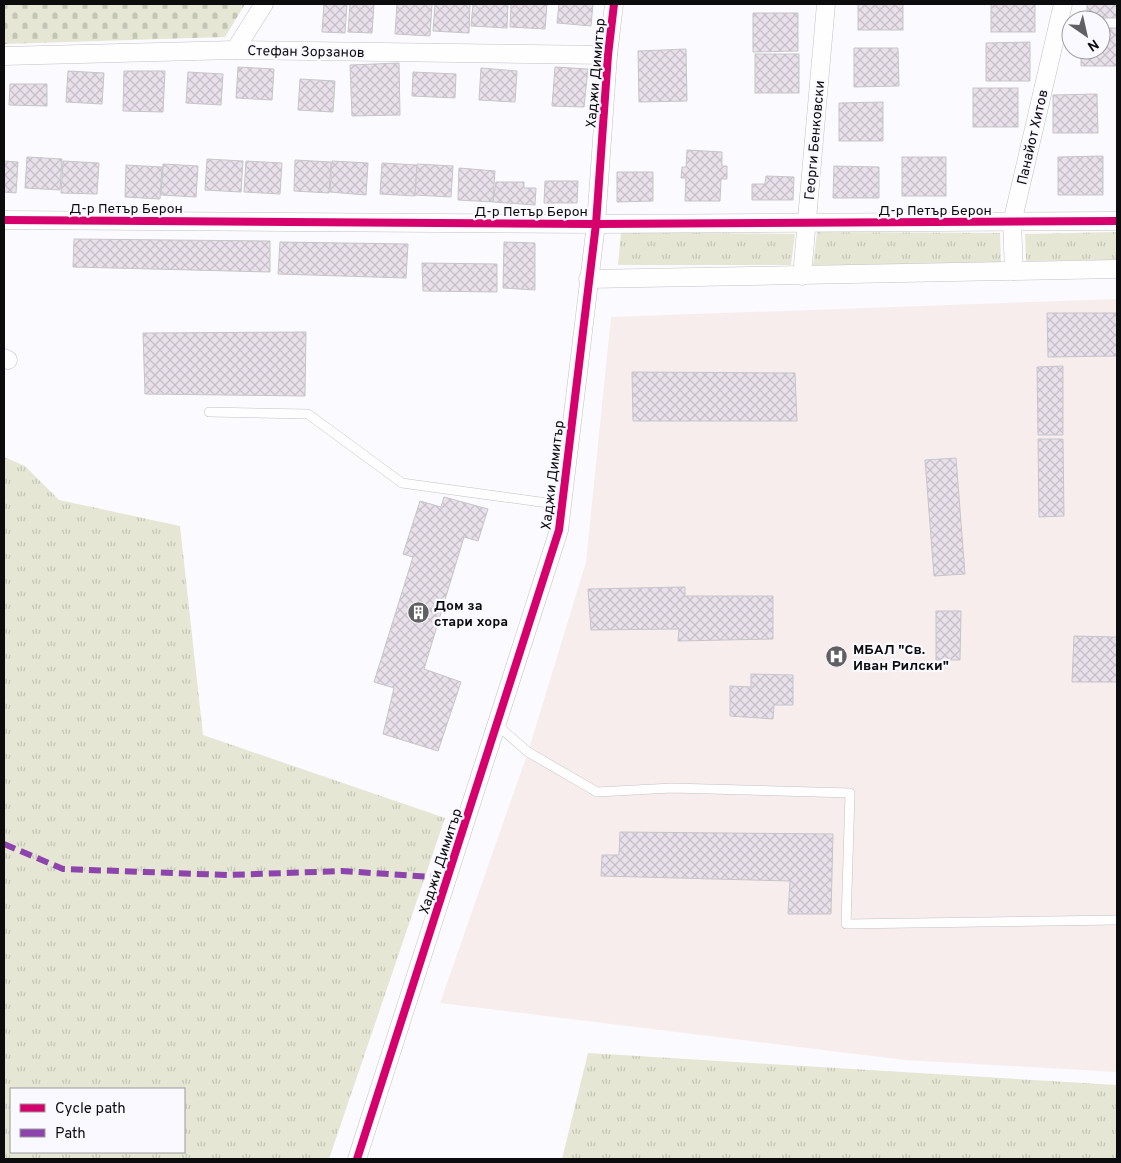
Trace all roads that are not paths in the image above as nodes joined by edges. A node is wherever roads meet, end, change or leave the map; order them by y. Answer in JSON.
{"nodes":[{"id":1,"x":264,"y":4,"type":"edge"},
{"id":2,"x":614,"y":4,"type":"edge"},
{"id":3,"x":826,"y":4,"type":"edge"},
{"id":4,"x":1063,"y":4,"type":"edge"},
{"id":5,"x":235,"y":50,"type":"junction"},
{"id":6,"x":608,"y":55,"type":"junction"},
{"id":7,"x":4,"y":56,"type":"edge"},
{"id":8,"x":4,"y":220,"type":"edge"},
{"id":9,"x":1117,"y":221,"type":"edge"},
{"id":10,"x":807,"y":223,"type":"junction"},
{"id":11,"x":1012,"y":223,"type":"junction"},
{"id":12,"x":596,"y":224,"type":"junction"},
{"id":13,"x":1117,"y":269,"type":"edge"},
{"id":14,"x":1014,"y":271,"type":"junction"},
{"id":15,"x":802,"y":276,"type":"junction"},
{"id":16,"x":588,"y":279,"type":"junction"},
{"id":17,"x":209,"y":412,"type":"dead end"},
{"id":18,"x":562,"y":504,"type":"junction"},
{"id":19,"x":497,"y":725,"type":"junction"},
{"id":20,"x":1117,"y":920,"type":"edge"},
{"id":21,"x":357,"y":1159,"type":"edge"}],
"edges":[{"from":1,"to":5,"type":"street"},
{"from":2,"to":6,"type":"street","name":"Хаджи Димитър"},
{"from":3,"to":10,"type":"street","name":"Георги Бенковски"},
{"from":4,"to":11,"type":"street","name":"Панайот Хитов"},
{"from":5,"to":6,"type":"street","name":"Стефан Зорзанов"},
{"from":5,"to":7,"type":"street","name":"Стефан Зорзанов"},
{"from":6,"to":12,"type":"street","name":"Хаджи Димитър"},
{"from":8,"to":12,"type":"street","name":"Д-р Петър Берон"},
{"from":9,"to":11,"type":"street","name":"Д-р Петър Берон"},
{"from":10,"to":11,"type":"street","name":"Д-р Петър Берон"},
{"from":10,"to":12,"type":"street","name":"Д-р Петър Берон"},
{"from":10,"to":15,"type":"street","name":"Георги Бенковски"},
{"from":11,"to":14,"type":"street","name":"Панайот Хитов"},
{"from":12,"to":16,"type":"street","name":"Хаджи Димитър"},
{"from":13,"to":14,"type":"street"},
{"from":14,"to":15,"type":"street"},
{"from":15,"to":16,"type":"street"},
{"from":16,"to":18,"type":"street","name":"Хаджи Димитър"},
{"from":17,"to":18,"type":"lane"},
{"from":18,"to":19,"type":"street","name":"Хаджи Димитър"},
{"from":19,"to":20,"type":"lane"},
{"from":19,"to":21,"type":"street","name":"Хаджи Димитър"}]}
